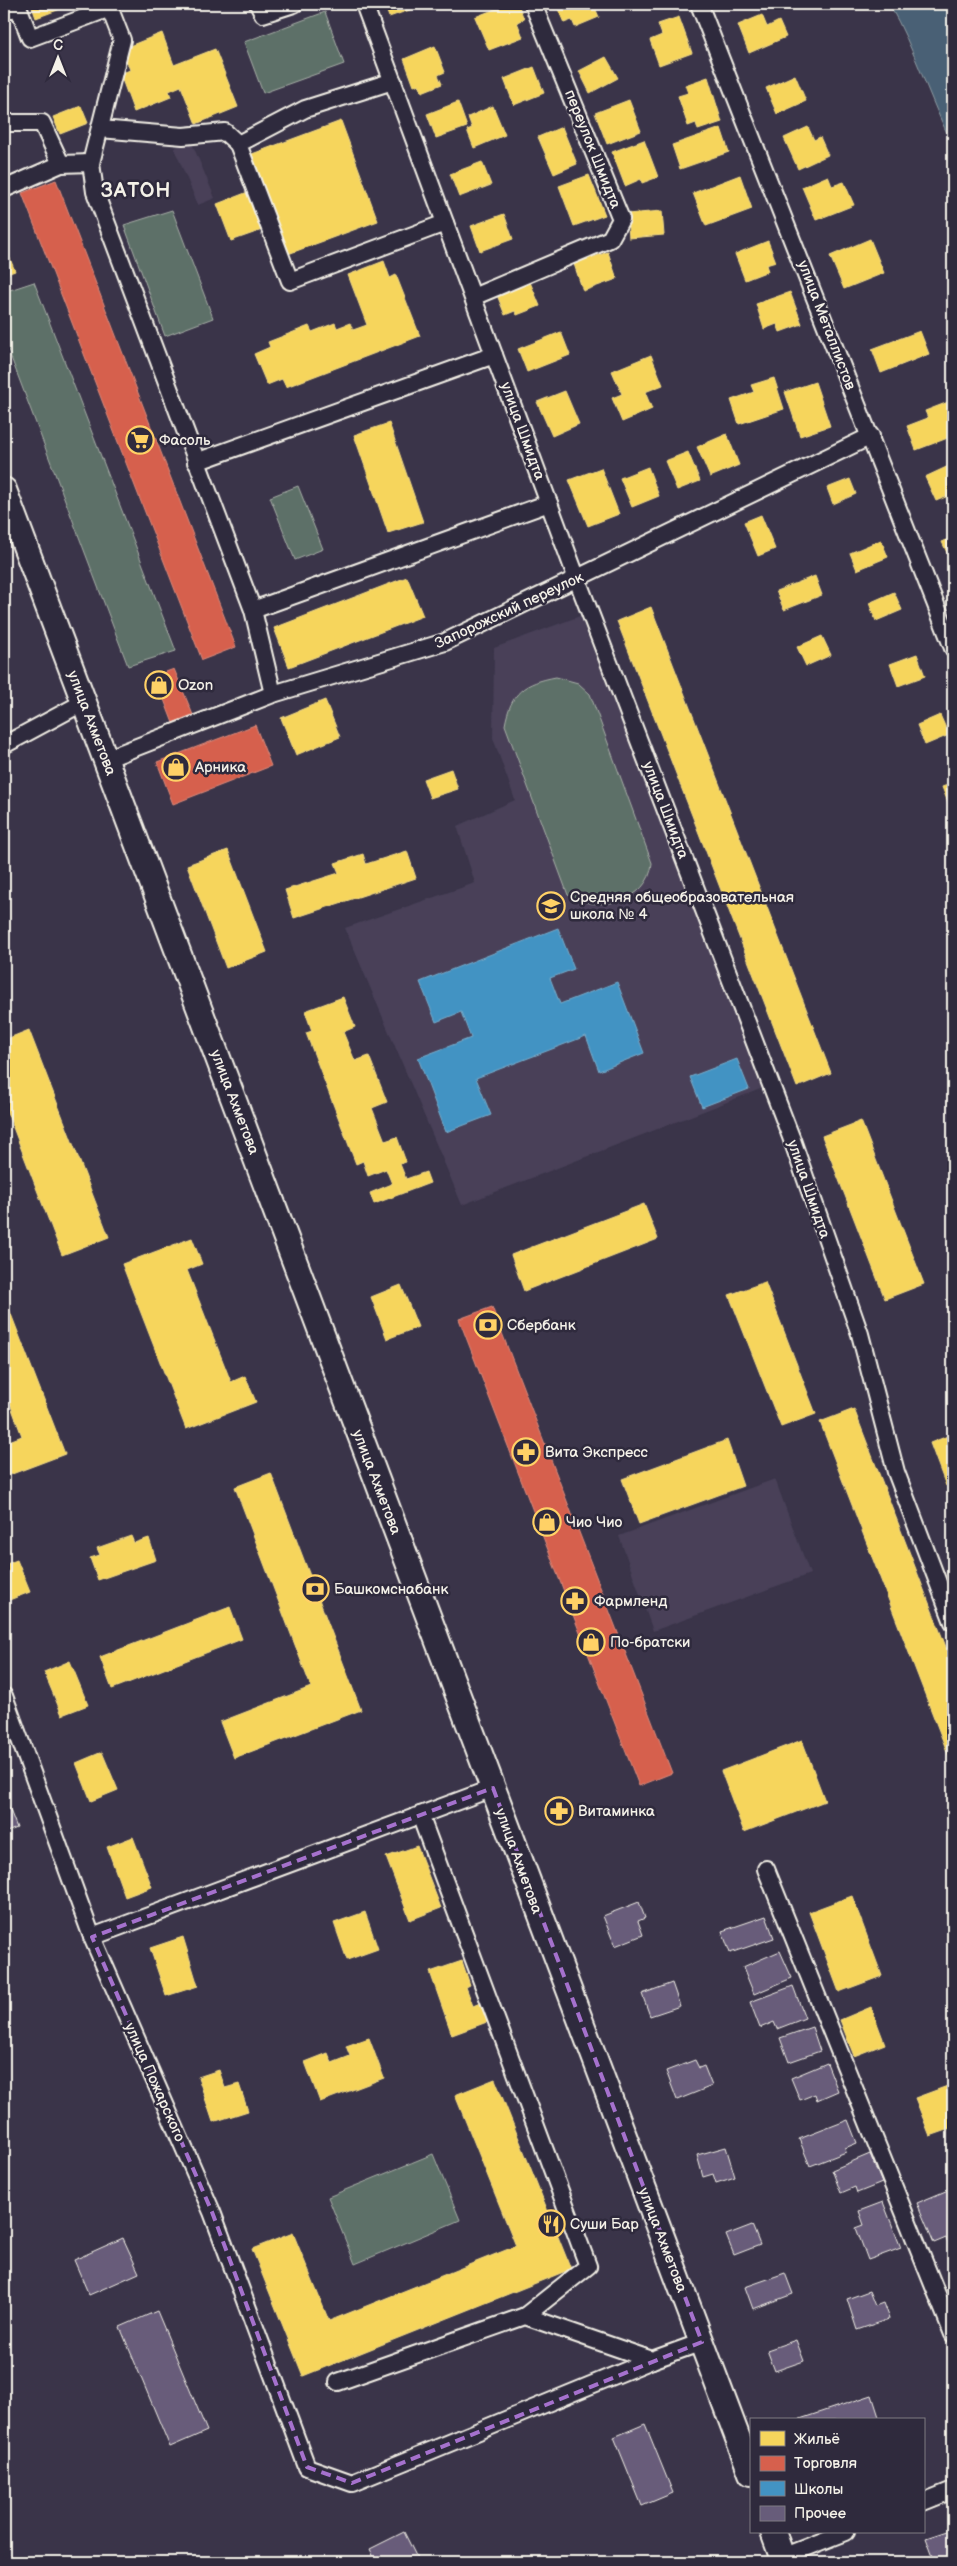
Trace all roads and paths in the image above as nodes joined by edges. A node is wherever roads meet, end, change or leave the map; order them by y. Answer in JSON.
{"nodes":[{"id":1,"x":258,"y":4,"type":"edge"},
{"id":2,"x":294,"y":4,"type":"edge"},
{"id":3,"x":364,"y":4,"type":"edge"},
{"id":4,"x":533,"y":4,"type":"edge"},
{"id":5,"x":699,"y":4,"type":"edge"},
{"id":6,"x":109,"y":6,"type":"edge"},
{"id":7,"x":4,"y":12,"type":"edge"},
{"id":8,"x":393,"y":81,"type":"junction"},
{"id":9,"x":4,"y":123,"type":"edge"},
{"id":10,"x":100,"y":129,"type":"junction"},
{"id":11,"x":238,"y":144,"type":"junction"},
{"id":12,"x":91,"y":163,"type":"junction"},
{"id":13,"x":61,"y":164,"type":"junction"},
{"id":14,"x":4,"y":189,"type":"edge"},
{"id":15,"x":445,"y":223,"type":"junction"},
{"id":16,"x":473,"y":297,"type":"junction"},
{"id":17,"x":494,"y":355,"type":"junction"},
{"id":18,"x":871,"y":436,"type":"junction"},
{"id":19,"x":196,"y":462,"type":"junction"},
{"id":20,"x":4,"y":490,"type":"edge"},
{"id":21,"x":549,"y":503,"type":"junction"},
{"id":22,"x":577,"y":578,"type":"junction"},
{"id":23,"x":253,"y":610,"type":"junction"},
{"id":24,"x":953,"y":648,"type":"edge"},
{"id":25,"x":273,"y":694,"type":"junction"},
{"id":26,"x":84,"y":702,"type":"junction"},
{"id":27,"x":4,"y":745,"type":"edge"},
{"id":28,"x":106,"y":759,"type":"junction"},
{"id":29,"x":953,"y":1622,"type":"edge"},
{"id":30,"x":4,"y":1696,"type":"edge"},
{"id":31,"x":493,"y":1788,"type":"junction"},
{"id":32,"x":420,"y":1815,"type":"junction"},
{"id":33,"x":766,"y":1868,"type":"dead end"},
{"id":34,"x":92,"y":1936,"type":"junction"},
{"id":35,"x":525,"y":2316,"type":"junction"},
{"id":36,"x":953,"y":2334,"type":"edge"},
{"id":37,"x":702,"y":2342,"type":"junction"},
{"id":38,"x":652,"y":2360,"type":"junction"},
{"id":39,"x":338,"y":2382,"type":"dead end"},
{"id":40,"x":750,"y":2470,"type":"edge"},
{"id":41,"x":953,"y":2490,"type":"edge"},
{"id":42,"x":924,"y":2502,"type":"edge"},
{"id":43,"x":774,"y":2534,"type":"edge"},
{"id":44,"x":842,"y":2534,"type":"edge"},
{"id":45,"x":783,"y":2560,"type":"edge"}],
"edges":[{"from":1,"to":2,"type":"street"},
{"from":3,"to":8,"type":"street","name":"улица Шмидта"},
{"from":4,"to":16,"type":"street","name":"переулок Шмидта"},
{"from":5,"to":18,"type":"street","name":"улица Металлистов"},
{"from":6,"to":7,"type":"street"},
{"from":6,"to":10,"type":"street"},
{"from":8,"to":11,"type":"street"},
{"from":8,"to":15,"type":"street","name":"улица Шмидта"},
{"from":9,"to":13,"type":"street"},
{"from":10,"to":11,"type":"street"},
{"from":10,"to":12,"type":"street"},
{"from":11,"to":15,"type":"street"},
{"from":12,"to":13,"type":"street"},
{"from":12,"to":19,"type":"street"},
{"from":13,"to":14,"type":"street"},
{"from":15,"to":16,"type":"street","name":"улица Шмидта"},
{"from":16,"to":17,"type":"street","name":"улица Шмидта"},
{"from":17,"to":19,"type":"street"},
{"from":17,"to":21,"type":"street","name":"улица Шмидта"},
{"from":18,"to":22,"type":"street","name":"Запорожский переулок"},
{"from":18,"to":24,"type":"street","name":"улица Металлистов"},
{"from":19,"to":23,"type":"street"},
{"from":20,"to":26,"type":"main road","name":"улица Ахметова"},
{"from":21,"to":22,"type":"street","name":"улица Шмидта"},
{"from":21,"to":23,"type":"street"},
{"from":22,"to":25,"type":"street","name":"Запорожский переулок"},
{"from":22,"to":29,"type":"street","name":"улица Шмидта"},
{"from":23,"to":25,"type":"street"},
{"from":25,"to":28,"type":"street","name":"Запорожский переулок"},
{"from":26,"to":27,"type":"street"},
{"from":26,"to":28,"type":"main road","name":"улица Ахметова"},
{"from":28,"to":31,"type":"main road","name":"улица Ахметова"},
{"from":30,"to":34,"type":"street","name":"улица Пожарского"},
{"from":31,"to":32,"type":"street"},
{"from":31,"to":37,"type":"main road","name":"улица Ахметова"},
{"from":32,"to":34,"type":"street"},
{"from":32,"to":35,"type":"street"},
{"from":33,"to":36,"type":"street"},
{"from":34,"to":38,"type":"street","name":"улица Пожарского"},
{"from":35,"to":38,"type":"street"},
{"from":35,"to":39,"type":"street"},
{"from":37,"to":38,"type":"street"},
{"from":37,"to":40,"type":"main road","name":"улица Ахметова"},
{"from":41,"to":42,"type":"street"},
{"from":43,"to":45,"type":"main road"},
{"from":44,"to":45,"type":"street"}]}
